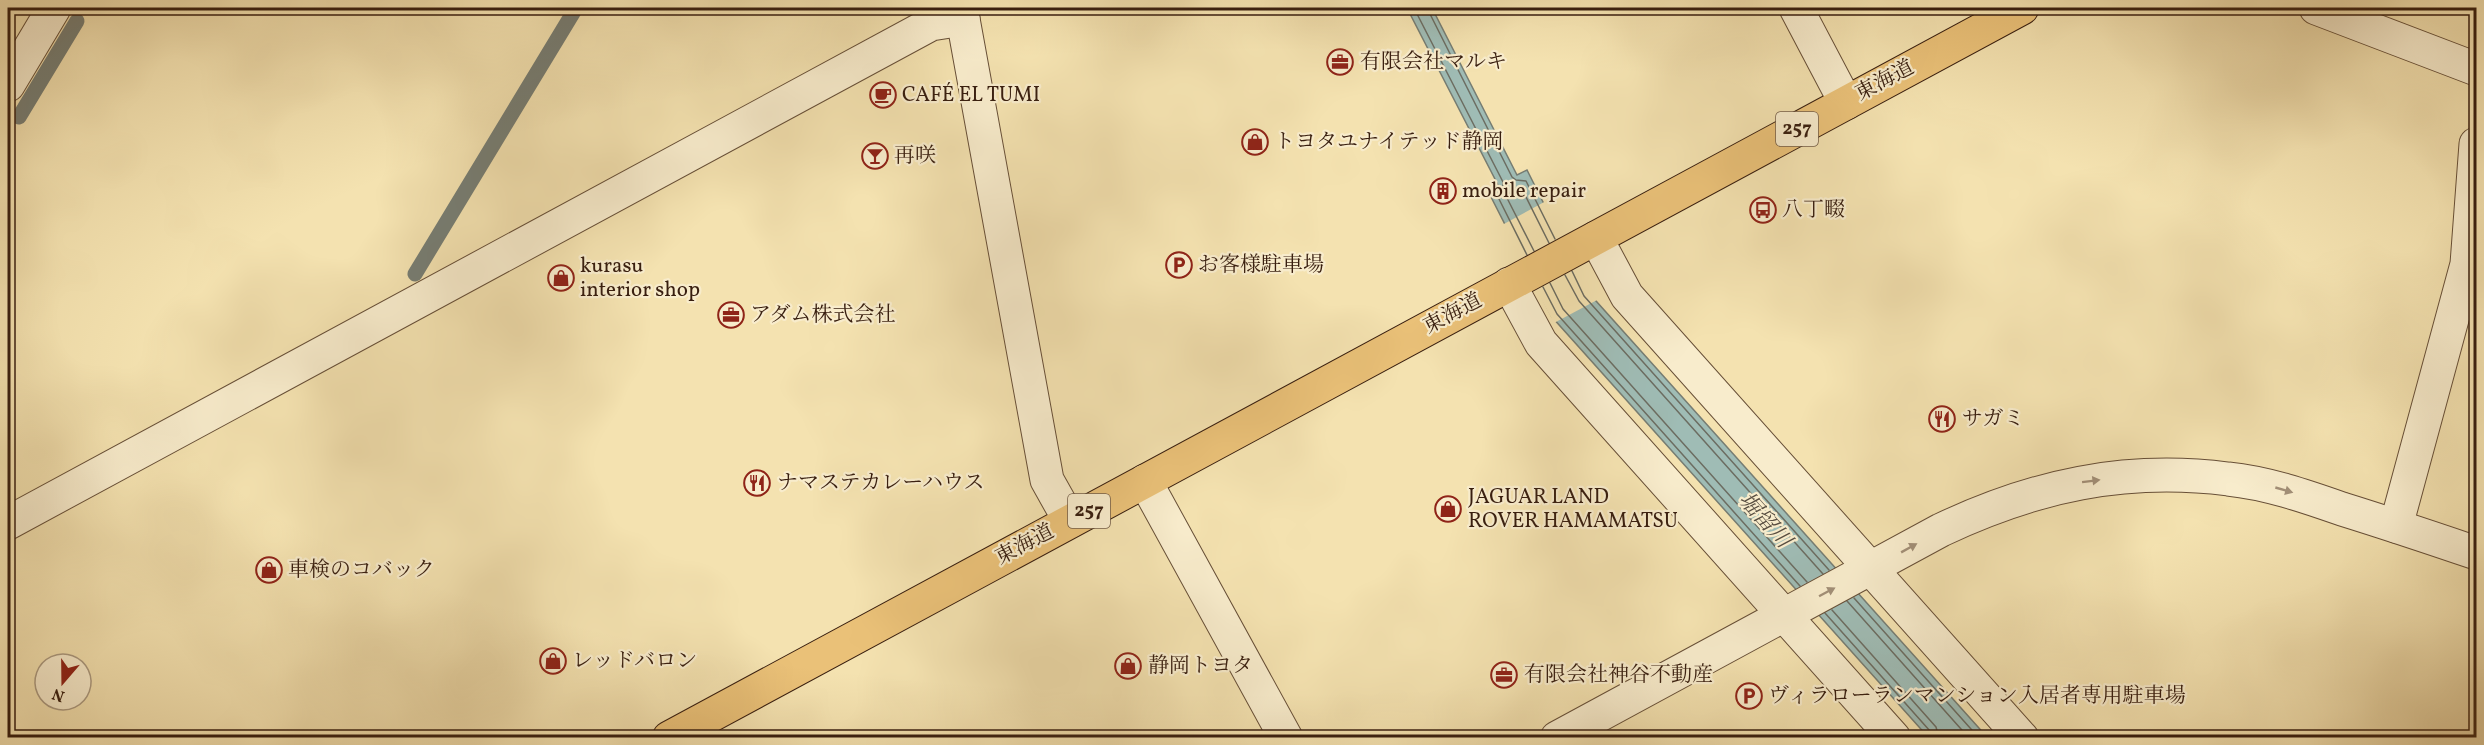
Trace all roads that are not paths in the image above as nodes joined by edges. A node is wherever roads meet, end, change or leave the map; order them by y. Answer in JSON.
{"nodes":[{"id":1,"x":54,"y":8,"type":"edge"},
{"id":2,"x":1797,"y":8,"type":"edge"},
{"id":3,"x":2022,"y":8,"type":"edge"},
{"id":4,"x":2316,"y":8,"type":"edge"},
{"id":5,"x":962,"y":13,"type":"edge"},
{"id":6,"x":2476,"y":69,"type":"edge"},
{"id":7,"x":8,"y":85,"type":"edge"},
{"id":8,"x":1846,"y":102,"type":"junction"},
{"id":9,"x":2476,"y":144,"type":"edge"},
{"id":10,"x":1584,"y":244,"type":"junction"},
{"id":11,"x":1518,"y":280,"type":"junction"},
{"id":12,"x":1145,"y":481,"type":"junction"},
{"id":13,"x":1070,"y":521,"type":"junction"},
{"id":14,"x":8,"y":523,"type":"edge"},
{"id":15,"x":2396,"y":526,"type":"junction"},
{"id":16,"x":2476,"y":553,"type":"edge"},
{"id":17,"x":1864,"y":572,"type":"junction"},
{"id":18,"x":1791,"y":611,"type":"junction"},
{"id":19,"x":1568,"y":735,"type":"edge"},
{"id":20,"x":669,"y":738,"type":"edge"},
{"id":21,"x":1286,"y":738,"type":"edge"},
{"id":22,"x":1894,"y":738,"type":"edge"},
{"id":23,"x":2022,"y":738,"type":"edge"}],
"edges":[{"from":1,"to":7,"type":"street"},
{"from":2,"to":8,"type":"street"},
{"from":3,"to":8,"type":"highway","name":"東海道","number":"257"},
{"from":4,"to":6,"type":"street"},
{"from":5,"to":13,"type":"street"},
{"from":5,"to":14,"type":"street"},
{"from":8,"to":10,"type":"highway","name":"東海道","number":"257"},
{"from":9,"to":15,"type":"street"},
{"from":10,"to":11,"type":"highway","name":"東海道","number":"257"},
{"from":10,"to":17,"type":"street"},
{"from":11,"to":12,"type":"highway","name":"東海道","number":"257"},
{"from":11,"to":18,"type":"street"},
{"from":12,"to":13,"type":"highway","name":"東海道","number":"257"},
{"from":12,"to":21,"type":"street"},
{"from":13,"to":20,"type":"highway","name":"東海道","number":"257"},
{"from":15,"to":16,"type":"street"},
{"from":17,"to":15,"type":"street","one_way":true},
{"from":18,"to":17,"type":"street","one_way":true},
{"from":17,"to":23,"type":"street"},
{"from":18,"to":19,"type":"street"},
{"from":18,"to":22,"type":"street"}]}
